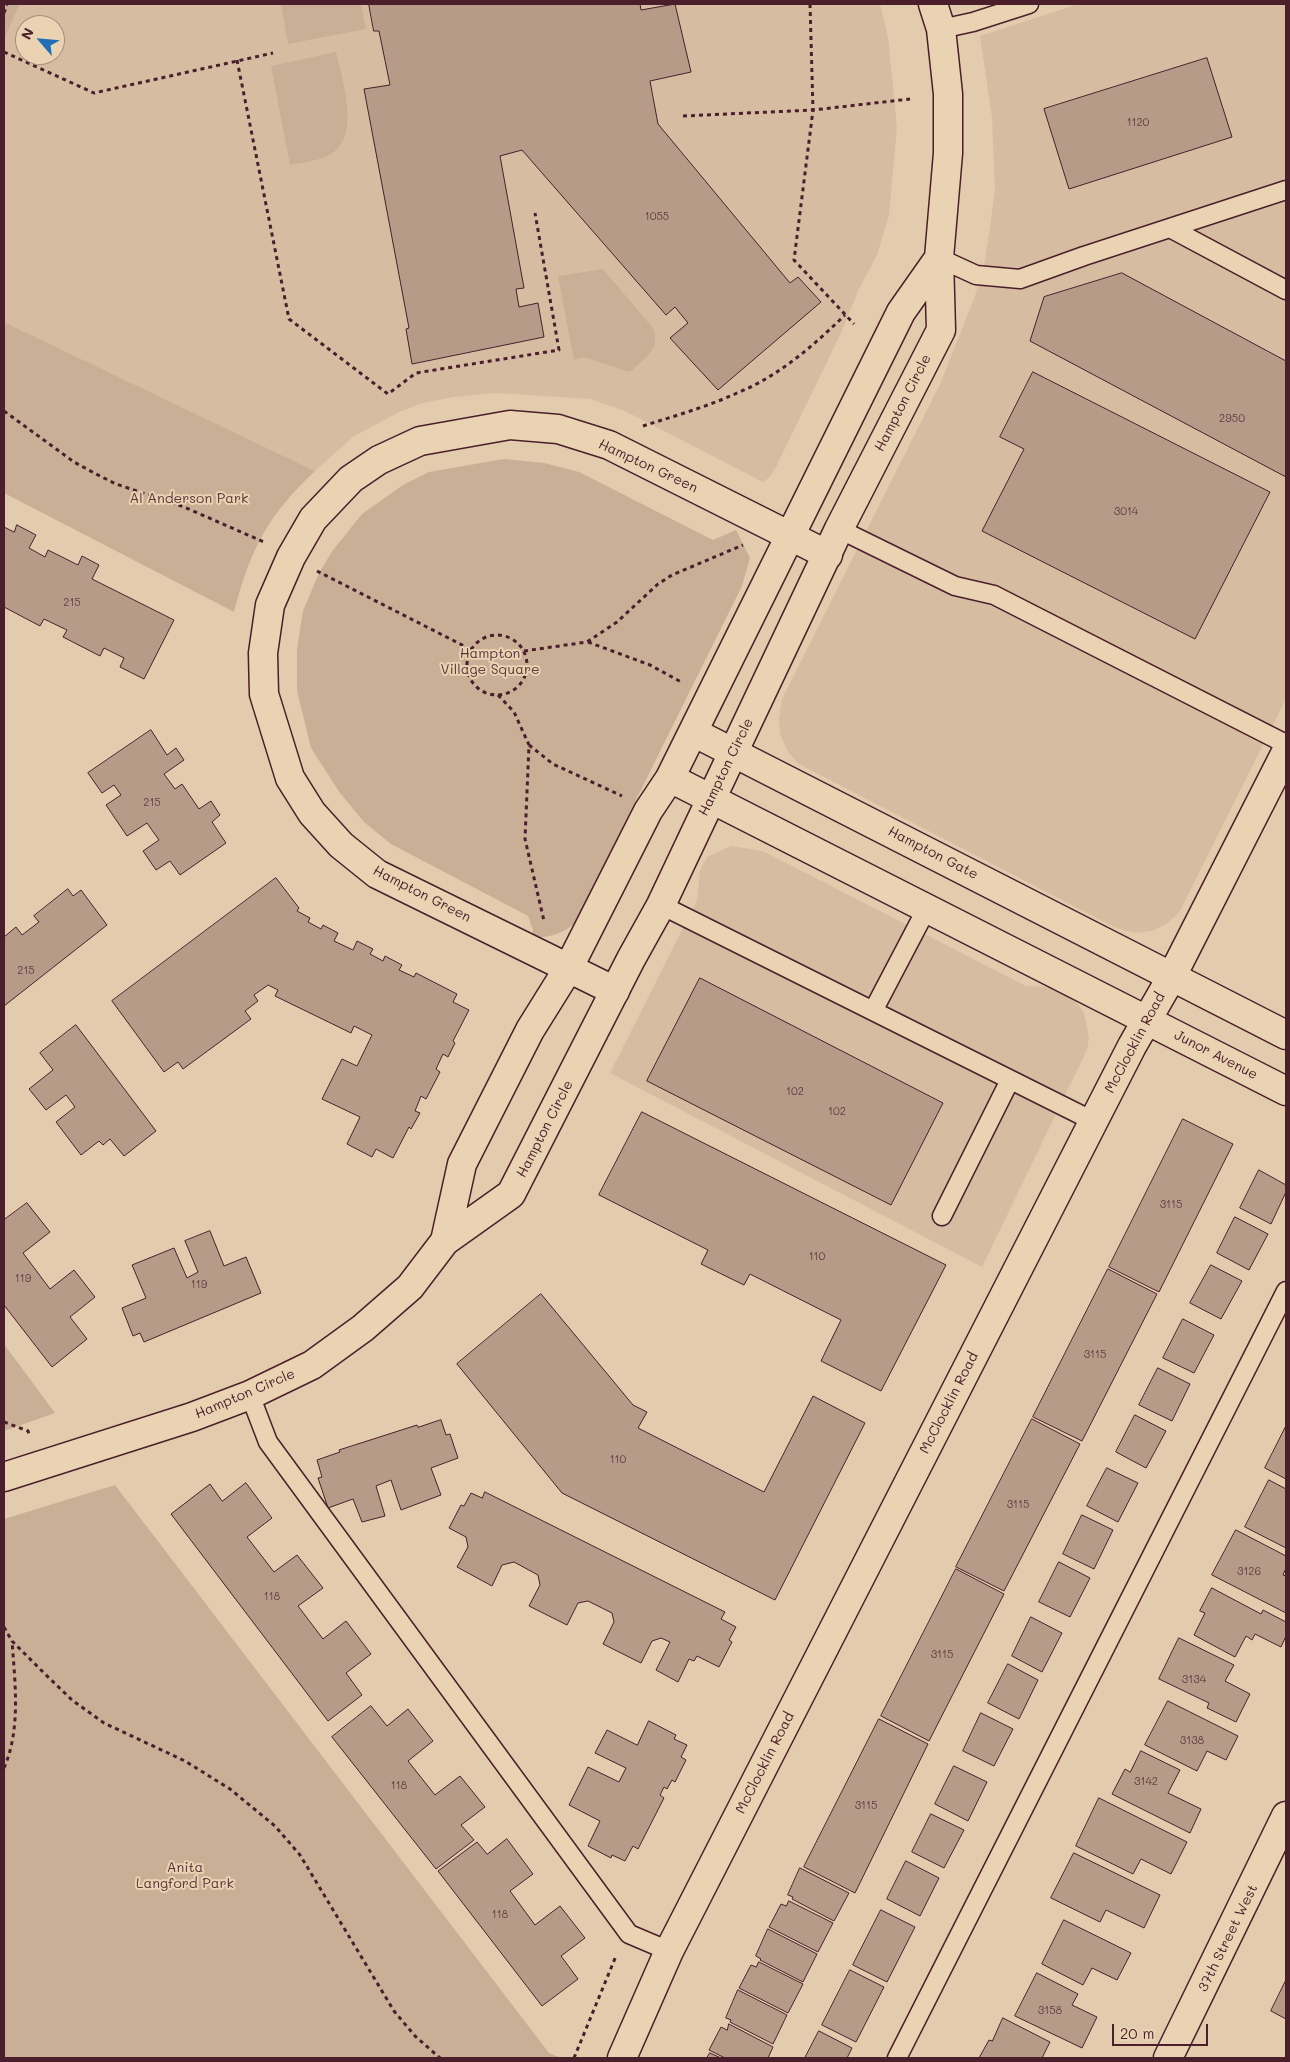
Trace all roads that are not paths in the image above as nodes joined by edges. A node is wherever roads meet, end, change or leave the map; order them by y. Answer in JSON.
{"nodes":[{"id":1,"x":933,"y":4,"type":"edge"},
{"id":2,"x":1029,"y":4,"type":"edge"},
{"id":3,"x":941,"y":29,"type":"junction"},
{"id":4,"x":1286,"y":190,"type":"edge"},
{"id":5,"x":1170,"y":228,"type":"junction"},
{"id":6,"x":939,"y":258,"type":"junction"},
{"id":7,"x":1286,"y":290,"type":"edge"},
{"id":8,"x":840,"y":529,"type":"junction"},
{"id":9,"x":791,"y":538,"type":"junction"},
{"id":10,"x":828,"y":555,"type":"junction"},
{"id":11,"x":693,"y":732,"type":"junction"},
{"id":12,"x":1286,"y":744,"type":"edge"},
{"id":13,"x":1286,"y":752,"type":"edge"},
{"id":14,"x":734,"y":754,"type":"junction"},
{"id":15,"x":670,"y":778,"type":"junction"},
{"id":16,"x":712,"y":800,"type":"junction"},
{"id":17,"x":662,"y":905,"type":"junction"},
{"id":18,"x":927,"y":908,"type":"junction"},
{"id":19,"x":568,"y":969,"type":"junction"},
{"id":20,"x":1170,"y":978,"type":"junction"},
{"id":21,"x":615,"y":991,"type":"junction"},
{"id":22,"x":874,"y":1011,"type":"junction"},
{"id":23,"x":1146,"y":1020,"type":"junction"},
{"id":24,"x":1286,"y":1036,"type":"edge"},
{"id":25,"x":1010,"y":1080,"type":"junction"},
{"id":26,"x":1286,"y":1091,"type":"edge"},
{"id":27,"x":1093,"y":1121,"type":"junction"},
{"id":28,"x":942,"y":1216,"type":"dead end"},
{"id":29,"x":445,"y":1241,"type":"junction"},
{"id":30,"x":1286,"y":1291,"type":"edge"},
{"id":31,"x":250,"y":1395,"type":"junction"},
{"id":32,"x":4,"y":1477,"type":"edge"},
{"id":33,"x":1286,"y":1816,"type":"edge"},
{"id":34,"x":669,"y":1951,"type":"junction"},
{"id":35,"x":1175,"y":2056,"type":"edge"},
{"id":36,"x":622,"y":2058,"type":"edge"},
{"id":37,"x":897,"y":2058,"type":"edge"}],
"edges":[{"from":1,"to":3,"type":"street","name":"Hampton Circle"},
{"from":2,"to":3,"type":"lane"},
{"from":3,"to":6,"type":"street","name":"Hampton Circle"},
{"from":4,"to":5,"type":"lane"},
{"from":5,"to":6,"type":"lane"},
{"from":5,"to":7,"type":"lane"},
{"from":6,"to":8,"type":"street","name":"Hampton Circle"},
{"from":6,"to":9,"type":"street","name":"Hampton Circle"},
{"from":8,"to":10,"type":"street","name":"Hampton Circle"},
{"from":8,"to":12,"type":"lane"},
{"from":9,"to":10,"type":"street","name":"Hampton Green"},
{"from":9,"to":11,"type":"street","name":"Hampton Circle"},
{"from":9,"to":19,"type":"street","name":"Hampton Green"},
{"from":10,"to":14,"type":"street","name":"Hampton Circle"},
{"from":11,"to":14,"type":"street","name":"Hampton Gate"},
{"from":11,"to":15,"type":"street","name":"Hampton Circle"},
{"from":13,"to":20,"type":"street","name":"McClocklin Road"},
{"from":14,"to":16,"type":"street","name":"Hampton Circle"},
{"from":14,"to":20,"type":"street","name":"Hampton Gate"},
{"from":15,"to":16,"type":"street"},
{"from":15,"to":19,"type":"street","name":"Hampton Circle"},
{"from":16,"to":17,"type":"street","name":"Hampton Circle"},
{"from":16,"to":18,"type":"street"},
{"from":17,"to":21,"type":"street","name":"Hampton Circle"},
{"from":17,"to":22,"type":"lane"},
{"from":18,"to":22,"type":"lane"},
{"from":18,"to":23,"type":"street"},
{"from":19,"to":21,"type":"street","name":"Hampton Green"},
{"from":19,"to":29,"type":"street","name":"Hampton Circle"},
{"from":20,"to":23,"type":"street","name":"McClocklin Road"},
{"from":20,"to":24,"type":"street"},
{"from":21,"to":29,"type":"street","name":"Hampton Circle"},
{"from":22,"to":25,"type":"lane"},
{"from":23,"to":26,"type":"street","name":"Junor Avenue"},
{"from":23,"to":27,"type":"street","name":"McClocklin Road"},
{"from":25,"to":27,"type":"lane"},
{"from":25,"to":28,"type":"lane"},
{"from":27,"to":34,"type":"street","name":"McClocklin Road"},
{"from":29,"to":31,"type":"street","name":"Hampton Circle"},
{"from":30,"to":37,"type":"lane"},
{"from":31,"to":32,"type":"street","name":"Hampton Circle"},
{"from":31,"to":34,"type":"lane"},
{"from":33,"to":35,"type":"street","name":"37th Street West"},
{"from":34,"to":36,"type":"street","name":"McClocklin Road"}]}
